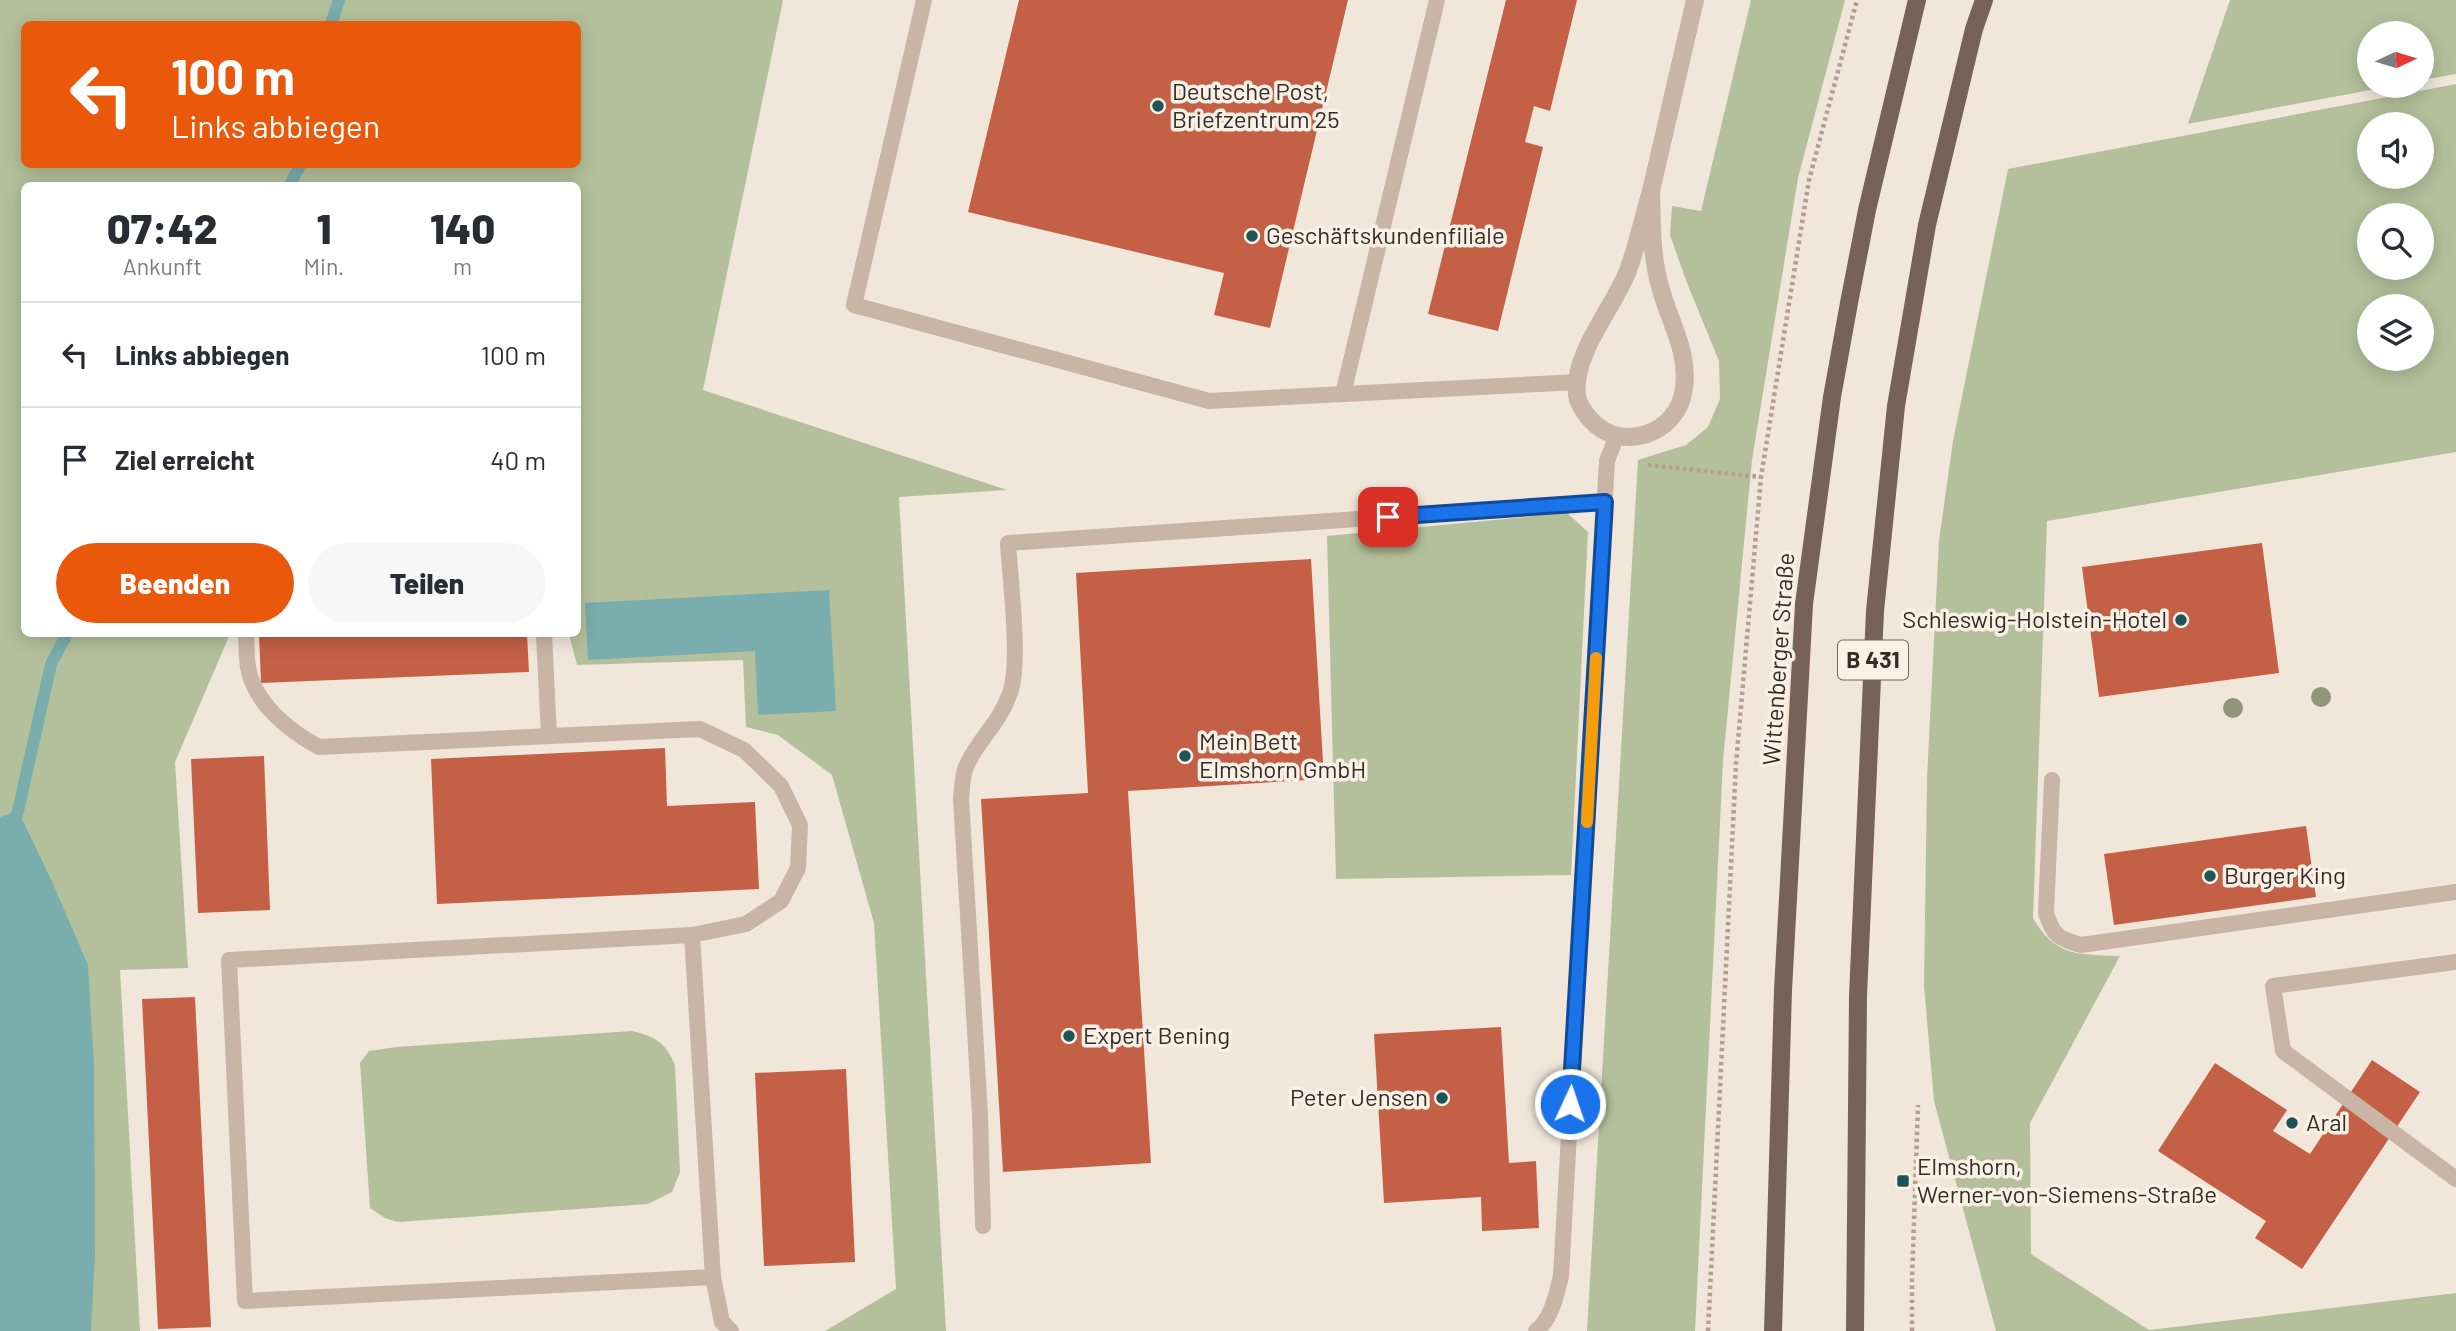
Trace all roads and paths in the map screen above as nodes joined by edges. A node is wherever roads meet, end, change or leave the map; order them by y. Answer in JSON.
{"nodes":[{"id":1,"x":924,"y":0,"type":"edge"},
{"id":2,"x":1437,"y":0,"type":"edge"},
{"id":3,"x":1695,"y":0,"type":"edge"},
{"id":4,"x":1857,"y":0,"type":"edge"},
{"id":5,"x":1917,"y":0,"type":"edge"},
{"id":6,"x":1984,"y":0,"type":"edge"},
{"id":7,"x":1651,"y":191,"type":"junction"},
{"id":8,"x":1578,"y":382,"type":"junction"},
{"id":9,"x":1343,"y":394,"type":"junction"},
{"id":10,"x":1616,"y":437,"type":"junction"},
{"id":11,"x":1605,"y":502,"type":"junction"},
{"id":12,"x":246,"y":637,"type":"edge"},
{"id":13,"x":544,"y":637,"type":"edge"},
{"id":14,"x":549,"y":736,"type":"junction"},
{"id":15,"x":2052,"y":780,"type":"dead end"},
{"id":16,"x":2456,"y":892,"type":"edge"},
{"id":17,"x":692,"y":934,"type":"junction"},
{"id":18,"x":2456,"y":962,"type":"edge"},
{"id":19,"x":1918,"y":1105,"type":"dead end"},
{"id":20,"x":2456,"y":1178,"type":"edge"},
{"id":21,"x":983,"y":1226,"type":"dead end"},
{"id":22,"x":713,"y":1277,"type":"junction"},
{"id":23,"x":731,"y":1331,"type":"edge"},
{"id":24,"x":1536,"y":1331,"type":"edge"},
{"id":25,"x":1708,"y":1331,"type":"edge"},
{"id":26,"x":1773,"y":1331,"type":"edge"},
{"id":27,"x":1856,"y":1331,"type":"edge"},
{"id":28,"x":1912,"y":1331,"type":"edge"}],
"edges":[{"from":1,"to":9,"type":"lane"},
{"from":2,"to":9,"type":"lane"},
{"from":3,"to":7,"type":"street"},
{"from":4,"to":25,"type":"path"},
{"from":5,"to":26,"type":"main road","name":"Wittenberger Straße","number":"B 431"},
{"from":6,"to":27,"type":"main road","number":"B 431"},
{"from":7,"to":8,"type":"street"},
{"from":7,"to":10,"type":"street"},
{"from":8,"to":9,"type":"lane"},
{"from":8,"to":10,"type":"street"},
{"from":10,"to":11,"type":"lane"},
{"from":11,"to":21,"type":"lane"},
{"from":11,"to":24,"type":"lane"},
{"from":12,"to":14,"type":"lane"},
{"from":13,"to":14,"type":"lane"},
{"from":14,"to":17,"type":"lane"},
{"from":15,"to":16,"type":"lane"},
{"from":17,"to":22,"type":"lane"},
{"from":17,"to":22,"type":"lane"},
{"from":18,"to":20,"type":"lane"},
{"from":19,"to":28,"type":"path"},
{"from":22,"to":23,"type":"lane"}]}
